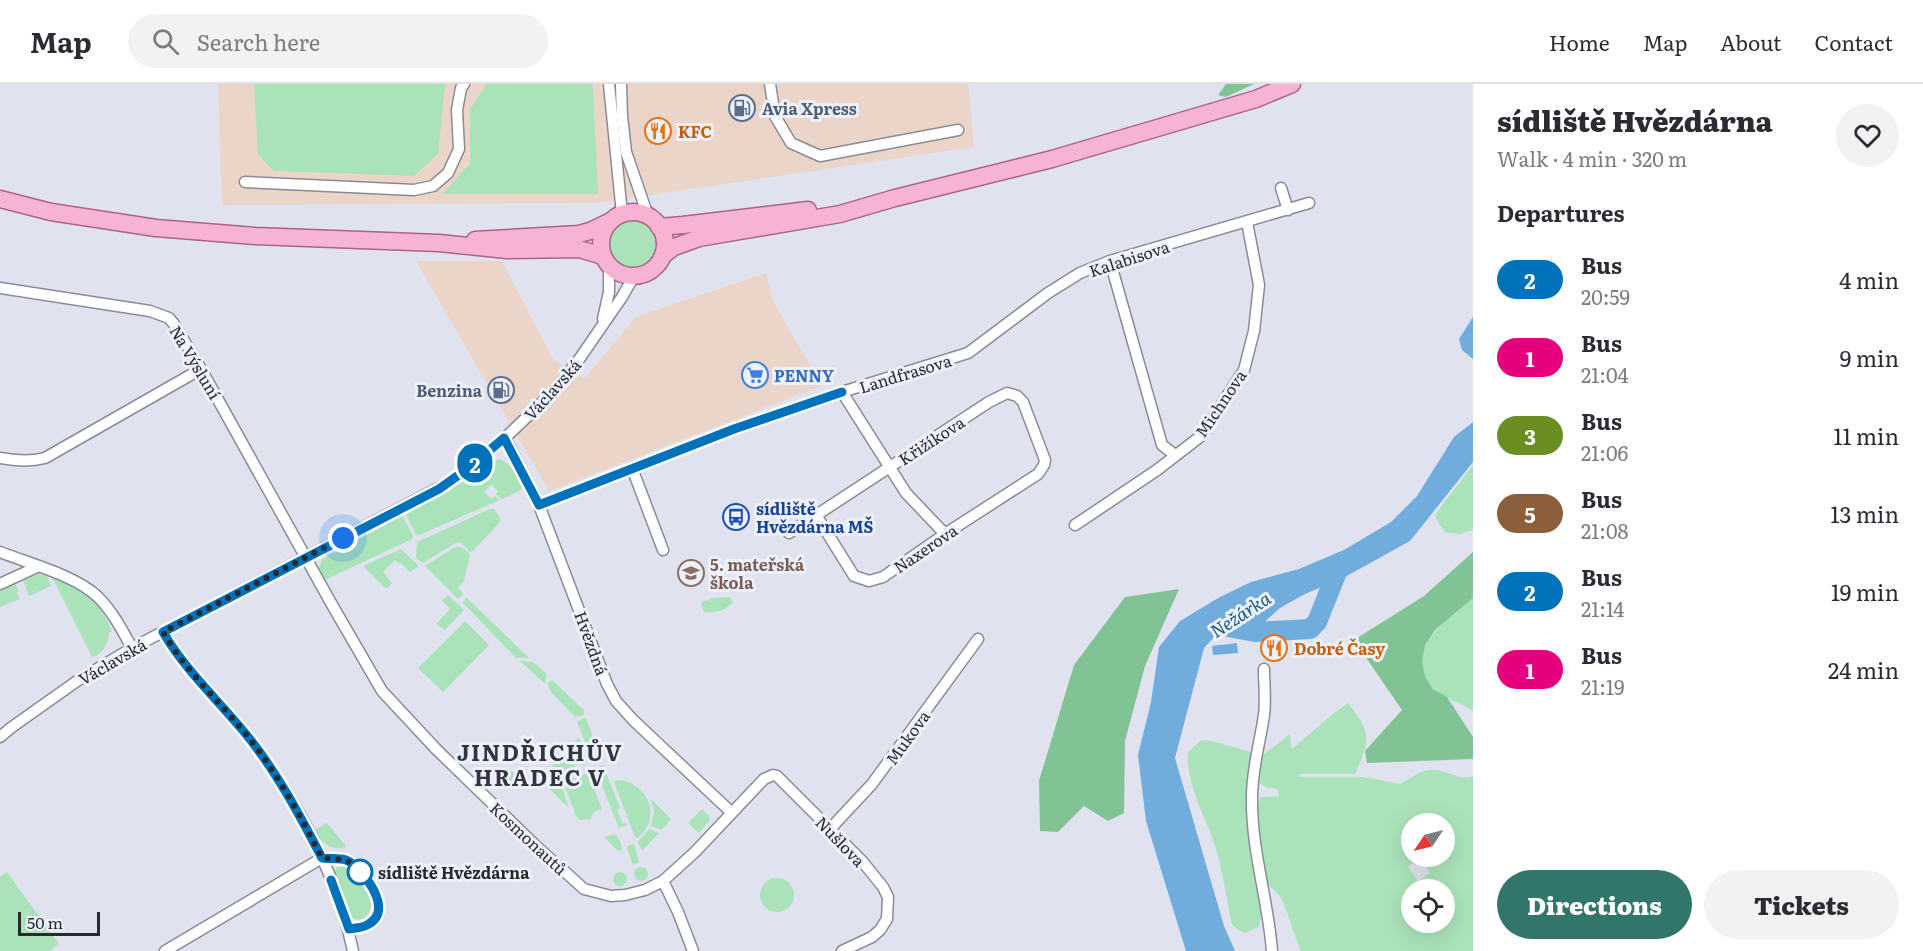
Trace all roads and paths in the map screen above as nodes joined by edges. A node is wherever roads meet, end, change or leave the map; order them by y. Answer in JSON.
{"nodes":[{"id":1,"x":464,"y":84,"type":"edge"},
{"id":2,"x":609,"y":84,"type":"edge"},
{"id":3,"x":621,"y":84,"type":"edge"},
{"id":4,"x":770,"y":84,"type":"edge"},
{"id":5,"x":1292,"y":84,"type":"edge"},
{"id":6,"x":958,"y":130,"type":"dead end"},
{"id":7,"x":245,"y":182,"type":"dead end"},
{"id":8,"x":1281,"y":188,"type":"dead end"},
{"id":9,"x":895,"y":198,"type":"junction"},
{"id":10,"x":0,"y":199,"type":"edge"},
{"id":11,"x":1309,"y":203,"type":"dead end"},
{"id":12,"x":1288,"y":210,"type":"junction"},
{"id":13,"x":616,"y":218,"type":"junction"},
{"id":14,"x":654,"y":221,"type":"junction"},
{"id":15,"x":1247,"y":222,"type":"junction"},
{"id":16,"x":439,"y":243,"type":"junction"},
{"id":17,"x":663,"y":255,"type":"junction"},
{"id":18,"x":606,"y":261,"type":"junction"},
{"id":19,"x":1110,"y":261,"type":"junction"},
{"id":20,"x":634,"y":276,"type":"junction"},
{"id":21,"x":0,"y":288,"type":"edge"},
{"id":22,"x":602,"y":325,"type":"junction"},
{"id":23,"x":968,"y":353,"type":"joint"},
{"id":24,"x":201,"y":369,"type":"junction"},
{"id":25,"x":842,"y":392,"type":"junction"},
{"id":26,"x":504,"y":438,"type":"junction"},
{"id":27,"x":1175,"y":455,"type":"junction"},
{"id":28,"x":0,"y":458,"type":"edge"},
{"id":29,"x":1045,"y":460,"type":"joint"},
{"id":30,"x":891,"y":467,"type":"junction"},
{"id":31,"x":632,"y":468,"type":"junction"},
{"id":32,"x":539,"y":505,"type":"junction"},
{"id":33,"x":816,"y":516,"type":"junction"},
{"id":34,"x":1075,"y":525,"type":"dead end"},
{"id":35,"x":789,"y":533,"type":"dead end"},
{"id":36,"x":945,"y":534,"type":"junction"},
{"id":37,"x":663,"y":550,"type":"dead end"},
{"id":38,"x":0,"y":552,"type":"edge"},
{"id":39,"x":305,"y":557,"type":"junction"},
{"id":40,"x":37,"y":567,"type":"junction"},
{"id":41,"x":0,"y":584,"type":"edge"},
{"id":42,"x":163,"y":632,"type":"junction"},
{"id":43,"x":978,"y":639,"type":"dead end"},
{"id":44,"x":132,"y":648,"type":"junction"},
{"id":45,"x":1264,"y":669,"type":"dead end"},
{"id":46,"x":0,"y":737,"type":"edge"},
{"id":47,"x":731,"y":812,"type":"junction"},
{"id":48,"x":830,"y":829,"type":"junction"},
{"id":49,"x":322,"y":858,"type":"junction"},
{"id":50,"x":663,"y":881,"type":"junction"},
{"id":51,"x":349,"y":929,"type":"junction"},
{"id":52,"x":165,"y":951,"type":"edge"},
{"id":53,"x":353,"y":951,"type":"edge"},
{"id":54,"x":693,"y":951,"type":"edge"},
{"id":55,"x":843,"y":951,"type":"edge"},
{"id":56,"x":1272,"y":951,"type":"edge"}],
"edges":[{"from":1,"to":7,"type":"street"},
{"from":2,"to":13,"type":"street"},
{"from":3,"to":14,"type":"street"},
{"from":4,"to":6,"type":"street"},
{"from":5,"to":9,"type":"main road"},
{"from":8,"to":12,"type":"street"},
{"from":9,"to":14,"type":"main road"},
{"from":9,"to":17,"type":"main road"},
{"from":10,"to":16,"type":"main road"},
{"from":11,"to":12,"type":"street","name":"Kalabisova"},
{"from":12,"to":15,"type":"street","name":"Kalabisova"},
{"from":13,"to":14,"type":"main road"},
{"from":13,"to":16,"type":"main road"},
{"from":13,"to":18,"type":"main road"},
{"from":14,"to":17,"type":"main road"},
{"from":15,"to":19,"type":"street","name":"Kalabisova"},
{"from":15,"to":27,"type":"street","name":"Michnova"},
{"from":16,"to":18,"type":"main road"},
{"from":17,"to":20,"type":"main road"},
{"from":18,"to":20,"type":"main road"},
{"from":18,"to":22,"type":"street","name":"Václavská"},
{"from":19,"to":23,"type":"street","name":"Kalabisova"},
{"from":19,"to":27,"type":"street"},
{"from":20,"to":22,"type":"street","name":"Václavská"},
{"from":21,"to":24,"type":"street","name":"Na Výsluní"},
{"from":22,"to":26,"type":"street","name":"Václavská"},
{"from":23,"to":25,"type":"street","name":"Landfrasova"},
{"from":24,"to":28,"type":"street"},
{"from":24,"to":39,"type":"street","name":"Na Výsluní"},
{"from":25,"to":30,"type":"street"},
{"from":25,"to":31,"type":"street","name":"Landfrasova"},
{"from":26,"to":32,"type":"street","name":"Hvězdná"},
{"from":26,"to":39,"type":"street","name":"Václavská"},
{"from":27,"to":34,"type":"street","name":"Michnova"},
{"from":29,"to":30,"type":"street","name":"Křižíkova"},
{"from":29,"to":36,"type":"street","name":"Naxerova"},
{"from":30,"to":33,"type":"street","name":"Křižíkova"},
{"from":30,"to":36,"type":"street"},
{"from":31,"to":32,"type":"street","name":"Landfrasova"},
{"from":31,"to":37,"type":"street"},
{"from":32,"to":47,"type":"street","name":"Hvězdná"},
{"from":33,"to":35,"type":"street","name":"Křižíkova"},
{"from":33,"to":36,"type":"street","name":"Naxerova"},
{"from":38,"to":40,"type":"street"},
{"from":39,"to":42,"type":"street","name":"Václavská"},
{"from":39,"to":50,"type":"street","name":"Kosmonautů"},
{"from":40,"to":41,"type":"street"},
{"from":40,"to":44,"type":"street"},
{"from":42,"to":44,"type":"street","name":"Václavská"},
{"from":42,"to":49,"type":"street"},
{"from":43,"to":48,"type":"street","name":"Mukova"},
{"from":44,"to":46,"type":"street","name":"Václavská"},
{"from":45,"to":56,"type":"street"},
{"from":47,"to":48,"type":"street","name":"Nušlova"},
{"from":47,"to":50,"type":"street","name":"Kosmonautů"},
{"from":48,"to":55,"type":"street","name":"Nušlova"},
{"from":49,"to":51,"type":"street"},
{"from":49,"to":51,"type":"street"},
{"from":49,"to":52,"type":"street"},
{"from":50,"to":54,"type":"street"},
{"from":51,"to":53,"type":"street"}]}
